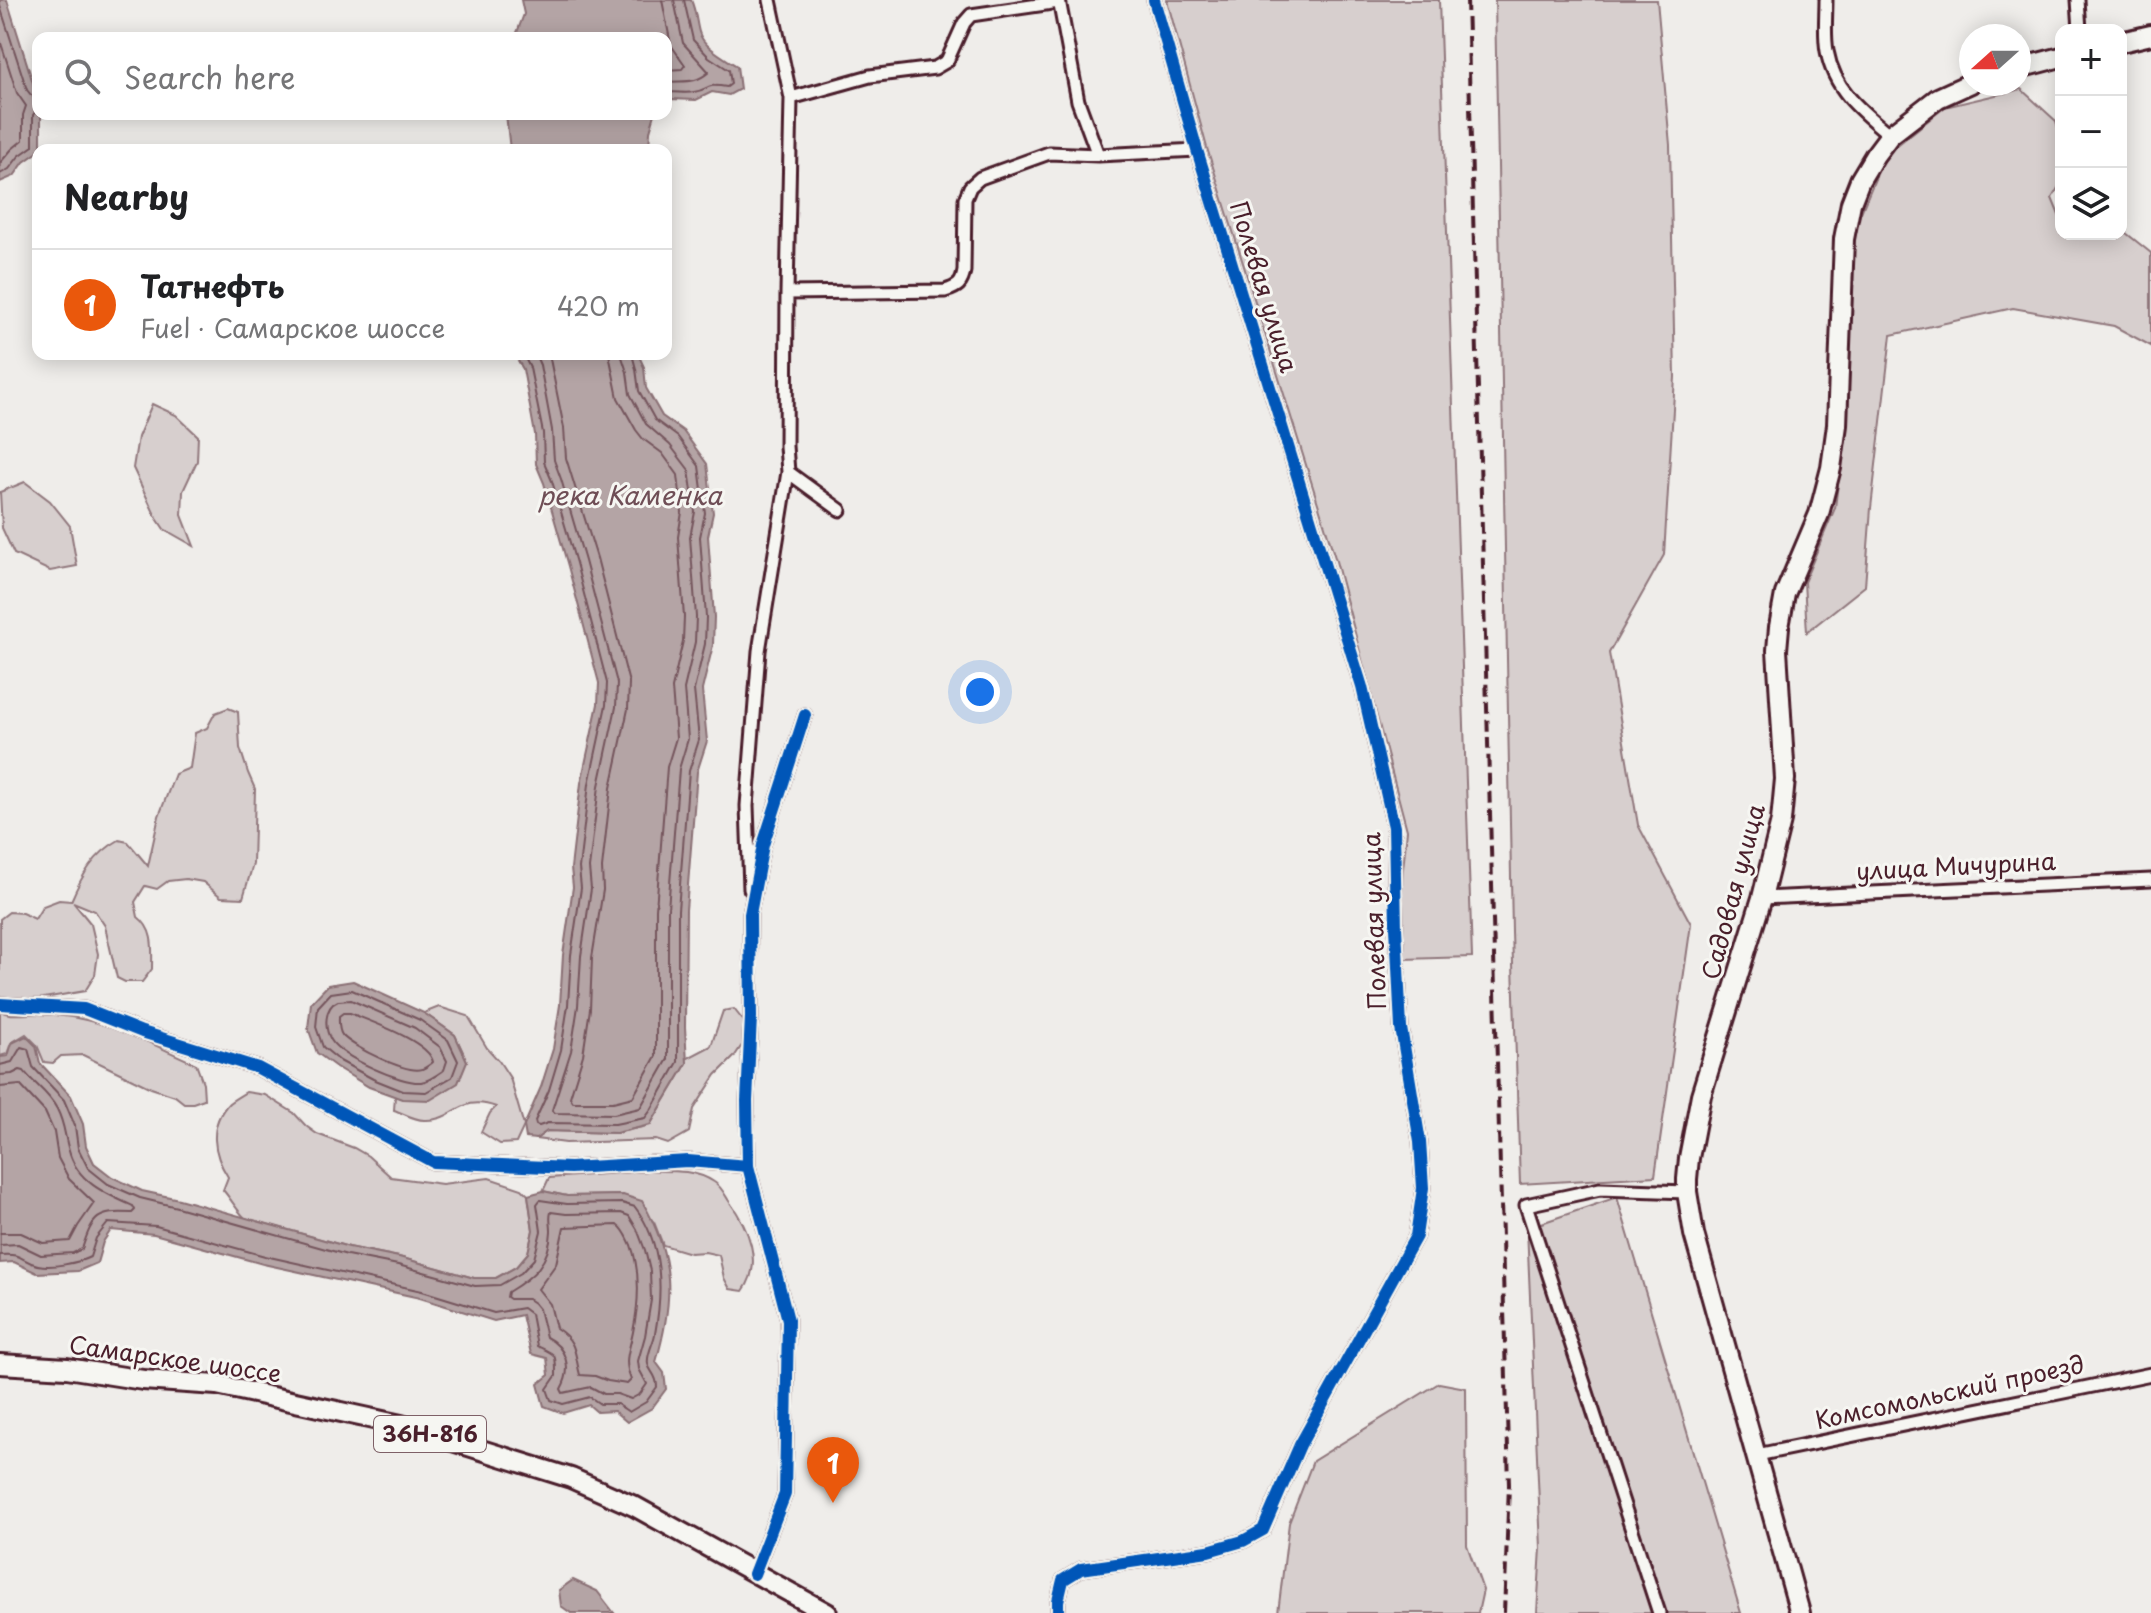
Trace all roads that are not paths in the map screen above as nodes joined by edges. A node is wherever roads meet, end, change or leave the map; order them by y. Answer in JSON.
{"nodes":[{"id":1,"x":770,"y":0,"type":"edge"},
{"id":2,"x":1154,"y":0,"type":"edge"},
{"id":3,"x":1826,"y":0,"type":"edge"},
{"id":4,"x":2078,"y":0,"type":"edge"},
{"id":5,"x":1059,"y":1,"type":"edge"},
{"id":6,"x":2080,"y":24,"type":"edge"},
{"id":7,"x":2151,"y":35,"type":"edge"},
{"id":8,"x":2127,"y":41,"type":"edge"},
{"id":9,"x":2055,"y":59,"type":"edge"},
{"id":10,"x":2031,"y":65,"type":"edge"},
{"id":11,"x":1959,"y":88,"type":"edge"},
{"id":12,"x":791,"y":98,"type":"junction"},
{"id":13,"x":1890,"y":135,"type":"junction"},
{"id":14,"x":1197,"y":150,"type":"junction"},
{"id":15,"x":1098,"y":155,"type":"junction"},
{"id":16,"x":787,"y":293,"type":"junction"},
{"id":17,"x":788,"y":472,"type":"junction"},
{"id":18,"x":840,"y":510,"type":"dead end"},
{"id":19,"x":805,"y":715,"type":"dead end"},
{"id":20,"x":2151,"y":880,"type":"edge"},
{"id":21,"x":1762,"y":898,"type":"junction"},
{"id":22,"x":750,"y":914,"type":"junction"},
{"id":23,"x":0,"y":1004,"type":"edge"},
{"id":24,"x":748,"y":1166,"type":"junction"},
{"id":25,"x":1687,"y":1192,"type":"junction"},
{"id":26,"x":0,"y":1364,"type":"edge"},
{"id":27,"x":2151,"y":1374,"type":"edge"},
{"id":28,"x":1757,"y":1455,"type":"junction"},
{"id":29,"x":754,"y":1574,"type":"junction"},
{"id":30,"x":827,"y":1613,"type":"edge"},
{"id":31,"x":1058,"y":1613,"type":"edge"},
{"id":32,"x":1659,"y":1613,"type":"edge"},
{"id":33,"x":1800,"y":1613,"type":"edge"}],
"edges":[{"from":1,"to":12,"type":"street"},
{"from":2,"to":14,"type":"street","name":"Полевая улица"},
{"from":3,"to":13,"type":"street"},
{"from":4,"to":6,"type":"street"},
{"from":5,"to":12,"type":"street"},
{"from":5,"to":15,"type":"street"},
{"from":7,"to":8,"type":"main road"},
{"from":9,"to":10,"type":"main road"},
{"from":11,"to":13,"type":"main road","name":"Садовая улица"},
{"from":12,"to":16,"type":"street"},
{"from":13,"to":21,"type":"main road","name":"Садовая улица"},
{"from":14,"to":15,"type":"street"},
{"from":14,"to":31,"type":"street","name":"Полевая улица"},
{"from":15,"to":16,"type":"street"},
{"from":16,"to":17,"type":"street"},
{"from":17,"to":18,"type":"street"},
{"from":17,"to":22,"type":"street"},
{"from":19,"to":22,"type":"street"},
{"from":20,"to":21,"type":"street","name":"улица Мичурина"},
{"from":21,"to":25,"type":"main road","name":"Садовая улица"},
{"from":22,"to":24,"type":"street"},
{"from":23,"to":24,"type":"street"},
{"from":24,"to":29,"type":"street"},
{"from":25,"to":28,"type":"main road","name":"Садовая улица"},
{"from":25,"to":32,"type":"street"},
{"from":26,"to":29,"type":"main road","name":"Самарское шоссе","number":"36Н-816"},
{"from":27,"to":28,"type":"street","name":"Комсомольский проезд"},
{"from":28,"to":33,"type":"main road","name":"Садовая улица"},
{"from":29,"to":30,"type":"main road","name":"Самарское шоссе","number":"36Н-816"}]}
